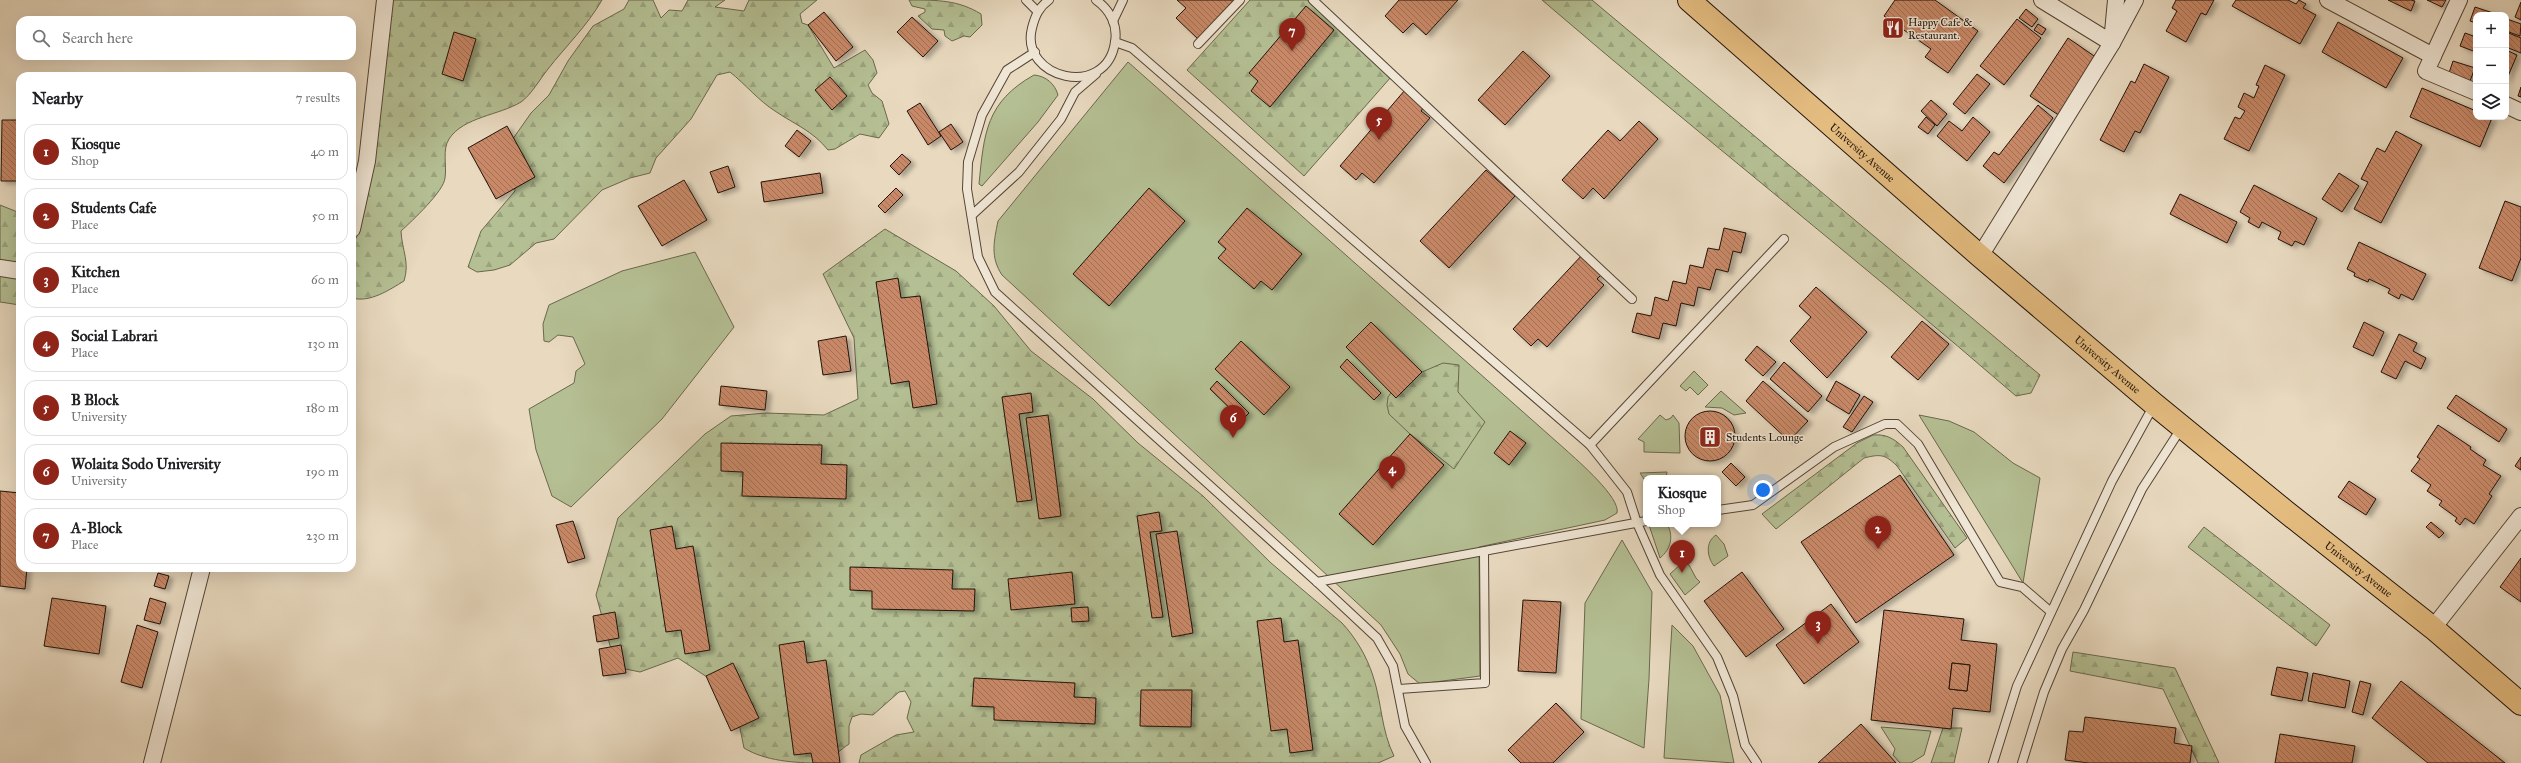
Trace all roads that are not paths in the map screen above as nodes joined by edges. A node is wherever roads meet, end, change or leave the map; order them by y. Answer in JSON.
{"nodes":[{"id":1,"x":385,"y":0,"type":"edge"},
{"id":2,"x":1026,"y":0,"type":"edge"},
{"id":3,"x":1049,"y":0,"type":"edge"},
{"id":4,"x":1096,"y":0,"type":"edge"},
{"id":5,"x":1123,"y":0,"type":"edge"},
{"id":6,"x":1240,"y":0,"type":"edge"},
{"id":7,"x":1313,"y":0,"type":"edge"},
{"id":8,"x":1680,"y":0,"type":"edge"},
{"id":9,"x":2042,"y":0,"type":"edge"},
{"id":10,"x":2116,"y":0,"type":"edge"},
{"id":11,"x":2136,"y":0,"type":"edge"},
{"id":12,"x":2328,"y":0,"type":"edge"},
{"id":13,"x":2459,"y":0,"type":"edge"},
{"id":14,"x":1696,"y":7,"type":"edge"},
{"id":15,"x":1037,"y":11,"type":"junction"},
{"id":16,"x":1113,"y":21,"type":"junction"},
{"id":17,"x":1115,"y":42,"type":"junction"},
{"id":18,"x":2112,"y":43,"type":"junction"},
{"id":19,"x":1198,"y":44,"type":"dead end"},
{"id":20,"x":1035,"y":52,"type":"junction"},
{"id":21,"x":2433,"y":56,"type":"junction"},
{"id":22,"x":1101,"y":70,"type":"junction"},
{"id":23,"x":2473,"y":91,"type":"edge"},
{"id":24,"x":2509,"y":106,"type":"edge"},
{"id":25,"x":2521,"y":112,"type":"edge"},
{"id":26,"x":356,"y":211,"type":"edge"},
{"id":27,"x":972,"y":215,"type":"junction"},
{"id":28,"x":1784,"y":240,"type":"dead end"},
{"id":29,"x":1980,"y":256,"type":"junction"},
{"id":30,"x":0,"y":268,"type":"edge"},
{"id":31,"x":16,"y":270,"type":"edge"},
{"id":32,"x":1632,"y":299,"type":"dead end"},
{"id":33,"x":2154,"y":404,"type":"junction"},
{"id":34,"x":2182,"y":426,"type":"junction"},
{"id":35,"x":1590,"y":445,"type":"junction"},
{"id":36,"x":1721,"y":510,"type":"edge"},
{"id":37,"x":2521,"y":516,"type":"edge"},
{"id":38,"x":1643,"y":521,"type":"edge"},
{"id":39,"x":1637,"y":522,"type":"junction"},
{"id":40,"x":1484,"y":552,"type":"junction"},
{"id":41,"x":201,"y":572,"type":"edge"},
{"id":42,"x":1317,"y":582,"type":"junction"},
{"id":43,"x":2051,"y":612,"type":"junction"},
{"id":44,"x":2433,"y":628,"type":"junction"},
{"id":45,"x":1399,"y":689,"type":"junction"},
{"id":46,"x":2521,"y":704,"type":"edge"},
{"id":47,"x":152,"y":763,"type":"edge"},
{"id":48,"x":1426,"y":763,"type":"edge"},
{"id":49,"x":1757,"y":763,"type":"edge"},
{"id":50,"x":1993,"y":763,"type":"edge"},
{"id":51,"x":2022,"y":763,"type":"edge"}],
"edges":[{"from":1,"to":26,"type":"street"},
{"from":2,"to":15,"type":"lane"},
{"from":3,"to":15,"type":"lane"},
{"from":4,"to":16,"type":"lane"},
{"from":5,"to":16,"type":"lane"},
{"from":6,"to":19,"type":"lane"},
{"from":7,"to":32,"type":"lane"},
{"from":8,"to":14,"type":"highway","name":"University Avenue"},
{"from":9,"to":18,"type":"street"},
{"from":10,"to":18,"type":"street"},
{"from":11,"to":18,"type":"street"},
{"from":12,"to":21,"type":"street"},
{"from":13,"to":21,"type":"street"},
{"from":14,"to":29,"type":"highway","name":"University Avenue"},
{"from":15,"to":20,"type":"lane"},
{"from":16,"to":17,"type":"lane"},
{"from":17,"to":22,"type":"lane"},
{"from":17,"to":35,"type":"lane"},
{"from":18,"to":29,"type":"street"},
{"from":20,"to":22,"type":"lane"},
{"from":20,"to":27,"type":"lane"},
{"from":21,"to":23,"type":"street"},
{"from":22,"to":27,"type":"lane"},
{"from":24,"to":25,"type":"street"},
{"from":27,"to":42,"type":"lane"},
{"from":28,"to":35,"type":"lane"},
{"from":29,"to":33,"type":"highway","name":"University Avenue"},
{"from":30,"to":31,"type":"street"},
{"from":33,"to":34,"type":"highway","name":"University Avenue"},
{"from":33,"to":43,"type":"lane"},
{"from":34,"to":44,"type":"highway","name":"University Avenue"},
{"from":34,"to":51,"type":"lane"},
{"from":35,"to":39,"type":"lane"},
{"from":36,"to":43,"type":"lane"},
{"from":37,"to":44,"type":"street"},
{"from":38,"to":39,"type":"lane"},
{"from":39,"to":40,"type":"lane"},
{"from":39,"to":49,"type":"lane"},
{"from":40,"to":42,"type":"lane"},
{"from":40,"to":45,"type":"lane"},
{"from":41,"to":47,"type":"street"},
{"from":42,"to":45,"type":"lane"},
{"from":43,"to":50,"type":"lane"},
{"from":44,"to":46,"type":"highway","name":"University Avenue"},
{"from":45,"to":48,"type":"lane"}]}
